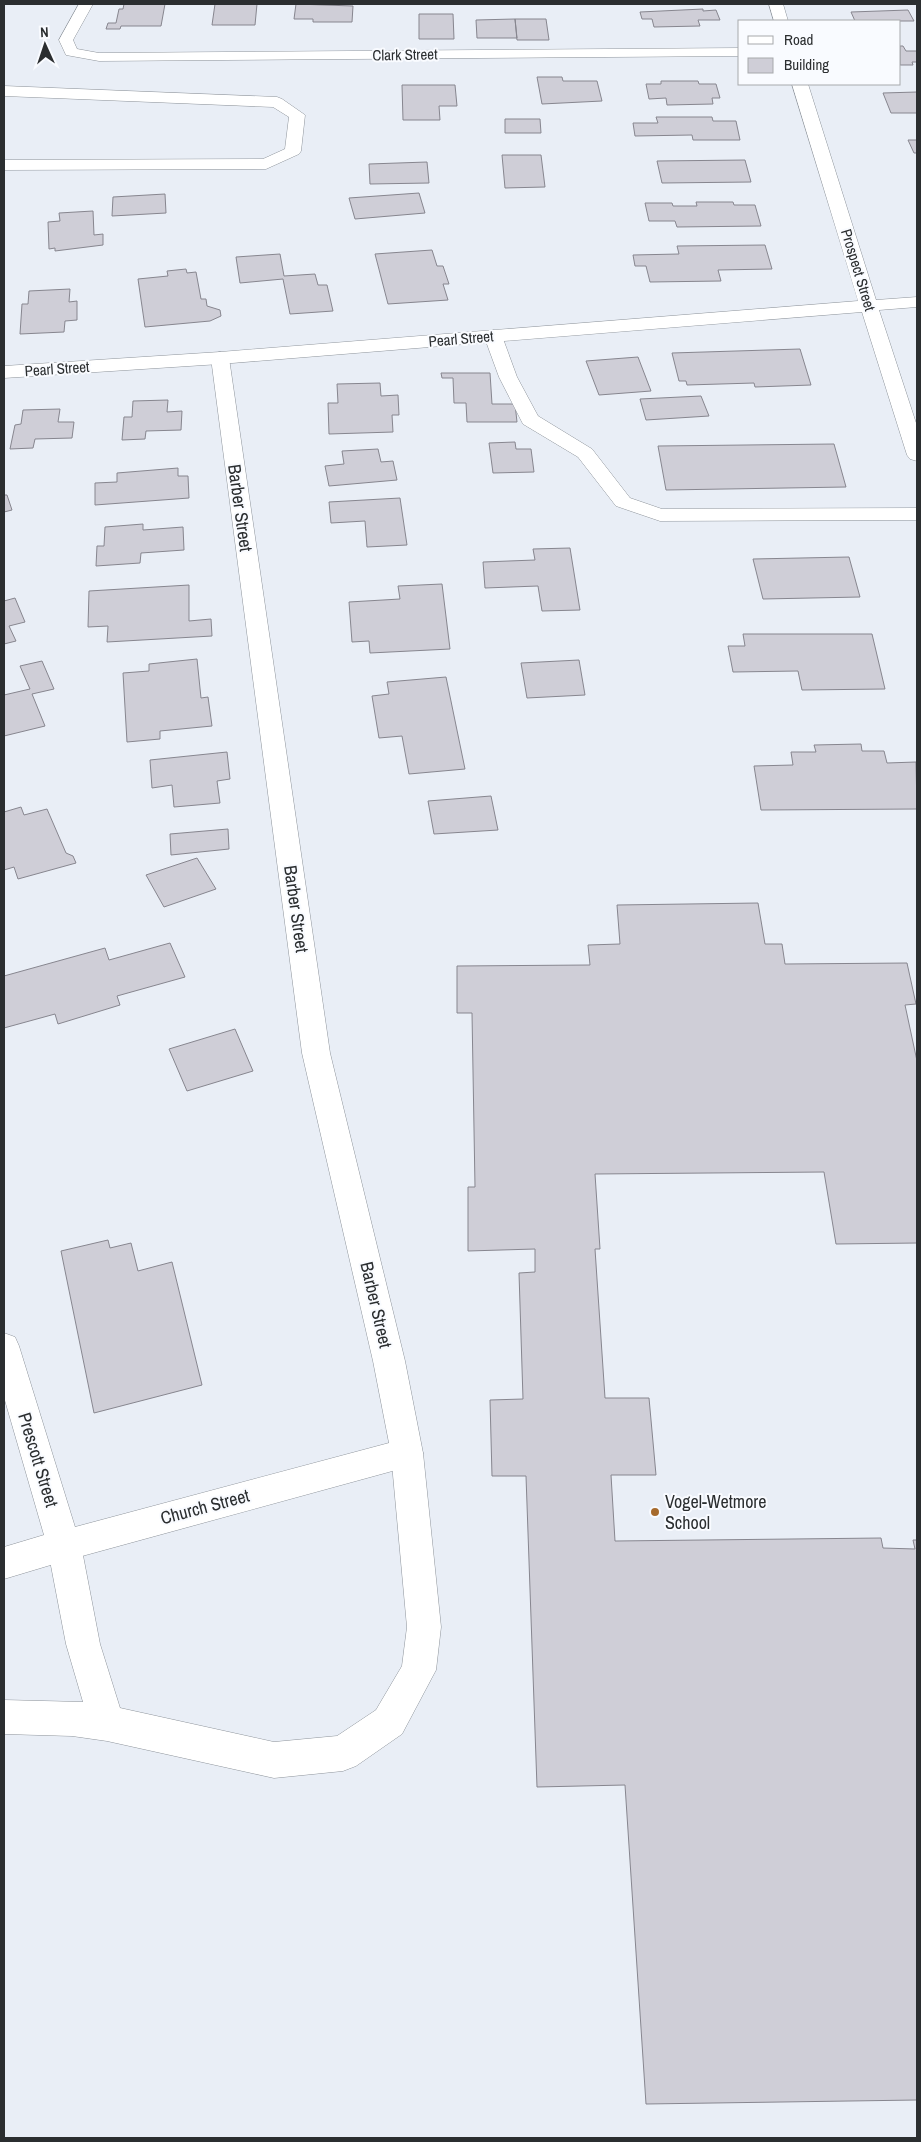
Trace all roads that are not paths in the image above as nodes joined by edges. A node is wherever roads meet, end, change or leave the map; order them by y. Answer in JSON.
{"nodes":[{"id":1,"x":86,"y":4,"type":"edge"},
{"id":2,"x":776,"y":4,"type":"edge"},
{"id":3,"x":781,"y":20,"type":"edge"},
{"id":4,"x":738,"y":52,"type":"edge"},
{"id":5,"x":800,"y":85,"type":"edge"},
{"id":6,"x":4,"y":91,"type":"edge"},
{"id":7,"x":4,"y":165,"type":"edge"},
{"id":8,"x":917,"y":302,"type":"edge"},
{"id":9,"x":869,"y":306,"type":"junction"},
{"id":10,"x":493,"y":336,"type":"junction"},
{"id":11,"x":220,"y":358,"type":"junction"},
{"id":12,"x":4,"y":372,"type":"edge"},
{"id":13,"x":917,"y":455,"type":"edge"},
{"id":14,"x":917,"y":514,"type":"edge"},
{"id":15,"x":4,"y":1346,"type":"edge"},
{"id":16,"x":407,"y":1453,"type":"junction"},
{"id":17,"x":64,"y":1545,"type":"junction"},
{"id":18,"x":4,"y":1563,"type":"edge"},
{"id":19,"x":4,"y":1717,"type":"edge"},
{"id":20,"x":107,"y":1723,"type":"junction"}],
"edges":[{"from":1,"to":4,"type":"street","name":"Clark Street"},
{"from":2,"to":3,"type":"street"},
{"from":5,"to":9,"type":"street","name":"Prospect Street"},
{"from":6,"to":7,"type":"street"},
{"from":8,"to":9,"type":"street","name":"Pearl Street"},
{"from":9,"to":10,"type":"street","name":"Pearl Street"},
{"from":9,"to":13,"type":"street","name":"Prospect Street"},
{"from":10,"to":11,"type":"street","name":"Pearl Street"},
{"from":10,"to":14,"type":"street"},
{"from":11,"to":12,"type":"street","name":"Pearl Street"},
{"from":11,"to":16,"type":"street","name":"Barber Street"},
{"from":15,"to":17,"type":"street","name":"Prescott Street"},
{"from":16,"to":17,"type":"street","name":"Church Street"},
{"from":16,"to":20,"type":"street","name":"Barber Street"},
{"from":17,"to":18,"type":"street","name":"Church Street"},
{"from":17,"to":20,"type":"street","name":"Prescott Street"},
{"from":19,"to":20,"type":"street","name":"Barber Street"}]}
